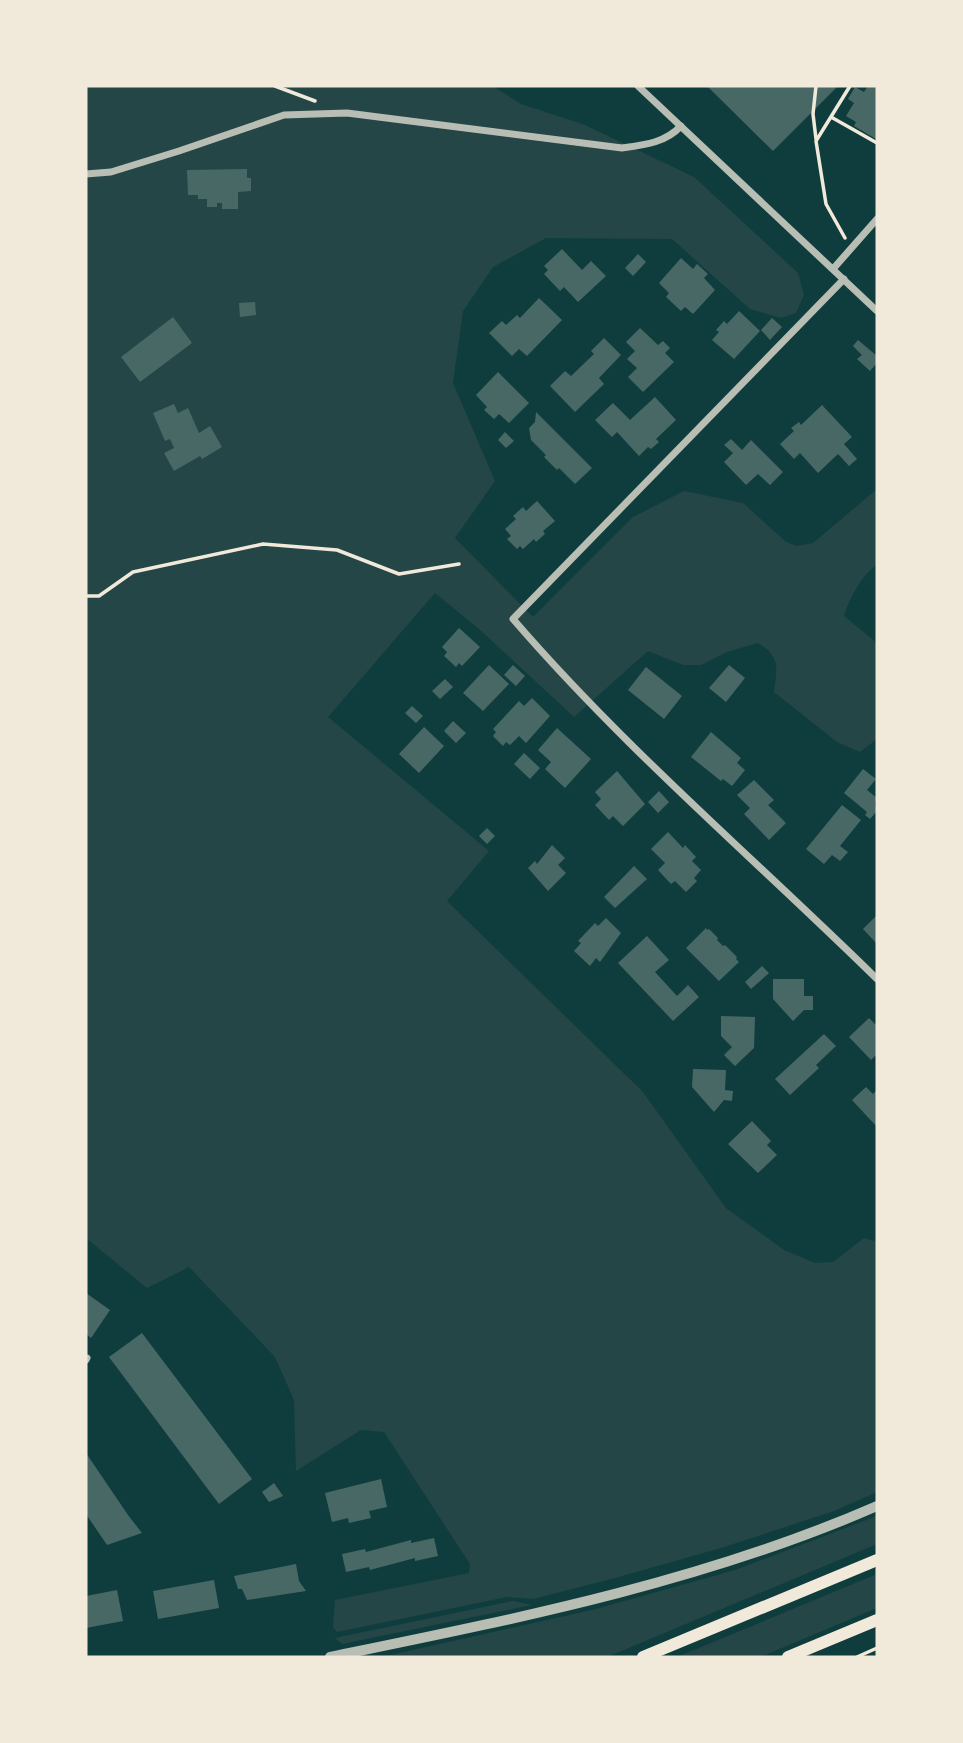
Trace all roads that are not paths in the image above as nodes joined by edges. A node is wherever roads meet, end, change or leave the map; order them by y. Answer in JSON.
{"nodes":[{"id":1,"x":638,"y":86,"type":"edge"},
{"id":2,"x":681,"y":127,"type":"junction"},
{"id":3,"x":86,"y":174,"type":"edge"},
{"id":4,"x":877,"y":219,"type":"edge"},
{"id":5,"x":833,"y":269,"type":"junction"},
{"id":6,"x":845,"y":279,"type":"junction"},
{"id":7,"x":877,"y":311,"type":"edge"},
{"id":8,"x":877,"y":979,"type":"edge"},
{"id":9,"x":877,"y":1506,"type":"edge"},
{"id":10,"x":877,"y":1560,"type":"edge"},
{"id":11,"x":877,"y":1620,"type":"edge"},
{"id":12,"x":330,"y":1657,"type":"edge"},
{"id":13,"x":643,"y":1657,"type":"edge"},
{"id":14,"x":788,"y":1657,"type":"edge"}],
"edges":[{"from":1,"to":2,"type":"street"},
{"from":2,"to":3,"type":"street"},
{"from":2,"to":5,"type":"street"},
{"from":4,"to":5,"type":"street"},
{"from":5,"to":6,"type":"street"},
{"from":6,"to":7,"type":"street"},
{"from":6,"to":8,"type":"street"},
{"from":9,"to":12,"type":"street"},
{"from":10,"to":13,"type":"highway"},
{"from":11,"to":14,"type":"highway"}]}
